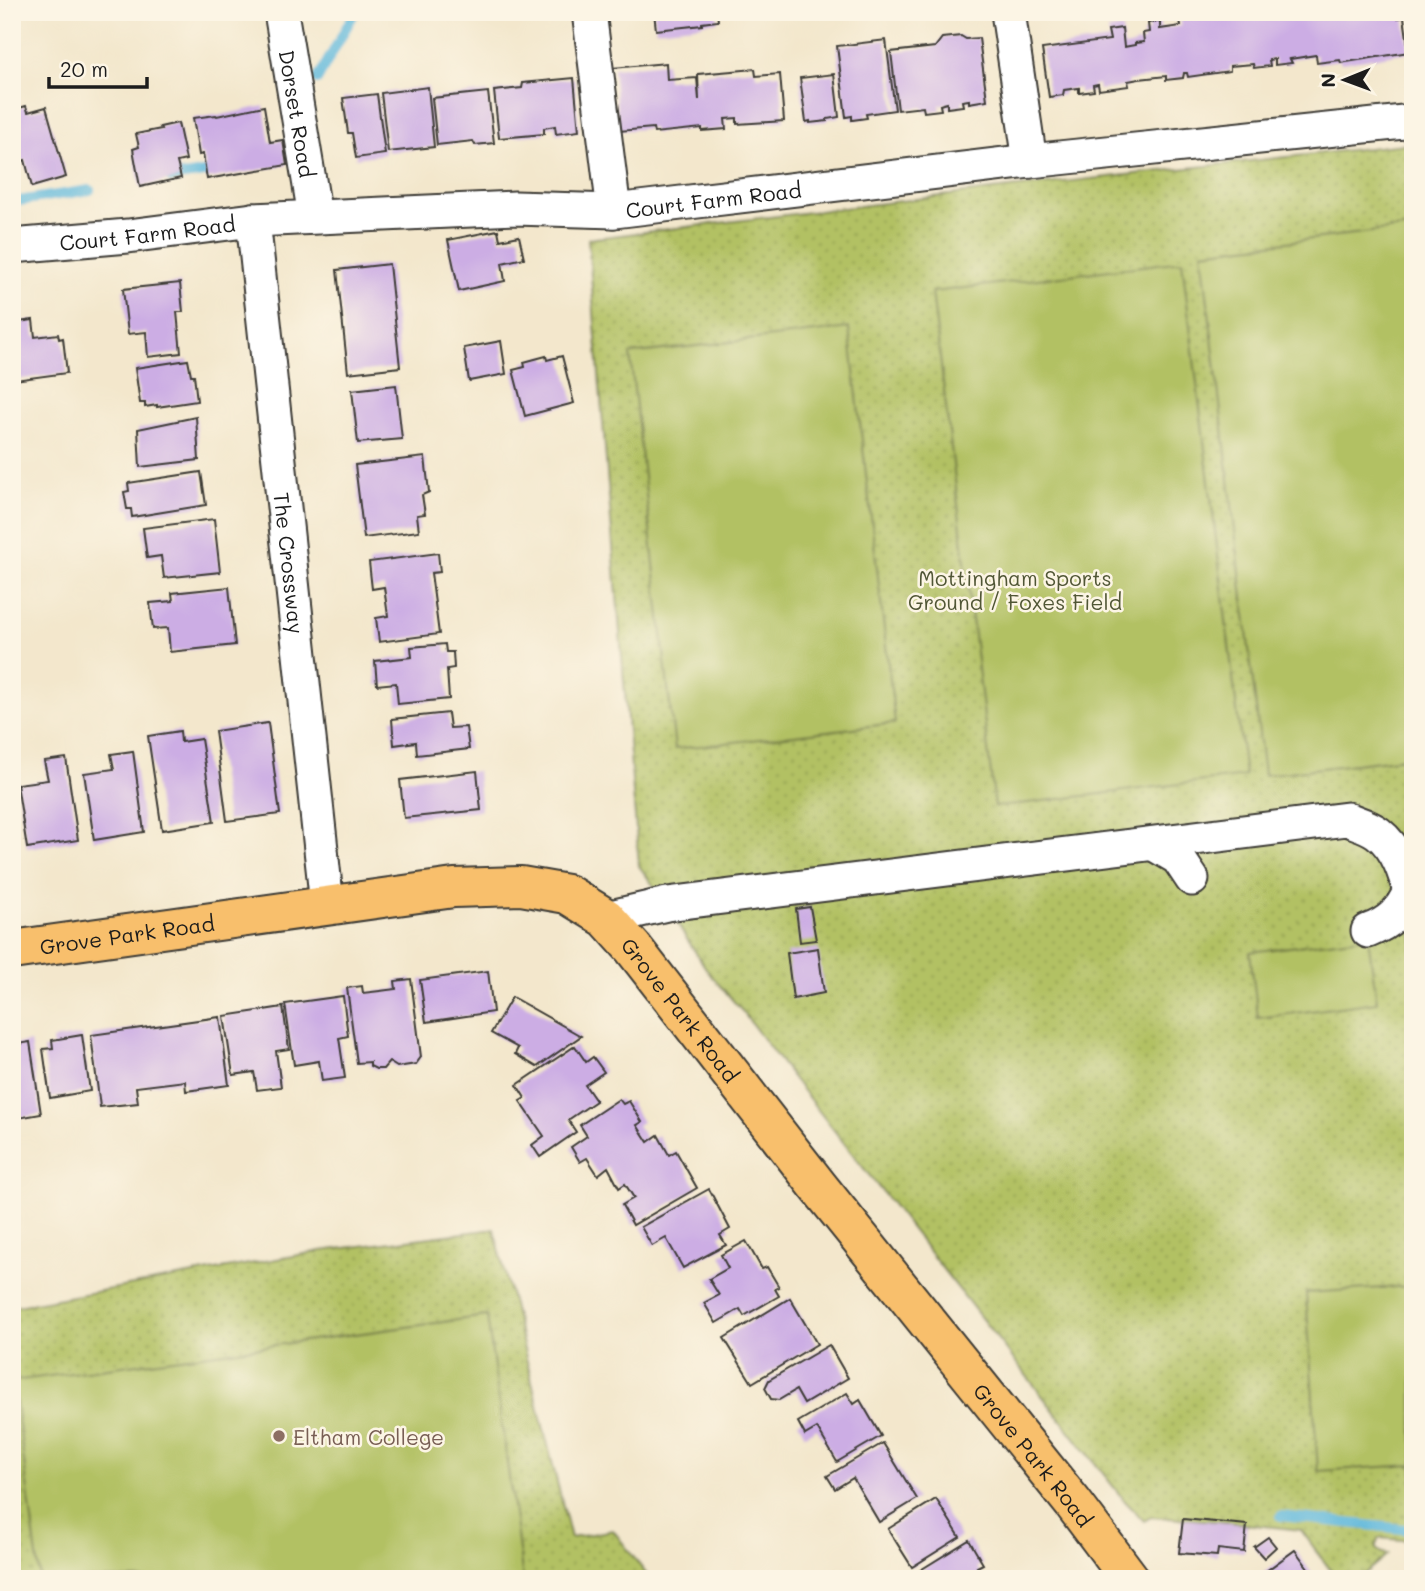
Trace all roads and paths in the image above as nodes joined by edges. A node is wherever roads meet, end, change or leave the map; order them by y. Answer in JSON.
{"nodes":[{"id":1,"x":281,"y":12,"type":"edge"},
{"id":2,"x":589,"y":12,"type":"edge"},
{"id":3,"x":1008,"y":12,"type":"edge"},
{"id":4,"x":1413,"y":121,"type":"edge"},
{"id":5,"x":1030,"y":161,"type":"junction"},
{"id":6,"x":614,"y":211,"type":"junction"},
{"id":7,"x":315,"y":216,"type":"junction"},
{"id":8,"x":253,"y":220,"type":"junction"},
{"id":9,"x":12,"y":246,"type":"edge"},
{"id":10,"x":1154,"y":844,"type":"junction"},
{"id":11,"x":1192,"y":880,"type":"dead end"},
{"id":12,"x":1411,"y":896,"type":"edge"},
{"id":13,"x":327,"y":905,"type":"junction"},
{"id":14,"x":606,"y":918,"type":"junction"},
{"id":15,"x":1368,"y":931,"type":"dead end"},
{"id":16,"x":12,"y":950,"type":"edge"},
{"id":17,"x":1130,"y":1579,"type":"edge"}],
"edges":[{"from":1,"to":7,"type":"street","name":"Dorset Road"},
{"from":2,"to":6,"type":"street"},
{"from":3,"to":5,"type":"street"},
{"from":4,"to":5,"type":"street","name":"Court Farm Road"},
{"from":5,"to":6,"type":"street","name":"Court Farm Road"},
{"from":6,"to":7,"type":"street","name":"Court Farm Road"},
{"from":7,"to":8,"type":"street","name":"Court Farm Road"},
{"from":8,"to":9,"type":"street","name":"Court Farm Road"},
{"from":8,"to":13,"type":"street","name":"The Crossway"},
{"from":10,"to":11,"type":"street"},
{"from":10,"to":12,"type":"street"},
{"from":10,"to":14,"type":"street"},
{"from":12,"to":15,"type":"street"},
{"from":13,"to":14,"type":"main road","name":"Grove Park Road"},
{"from":13,"to":16,"type":"main road","name":"Grove Park Road"},
{"from":14,"to":17,"type":"main road","name":"Grove Park Road"}]}
